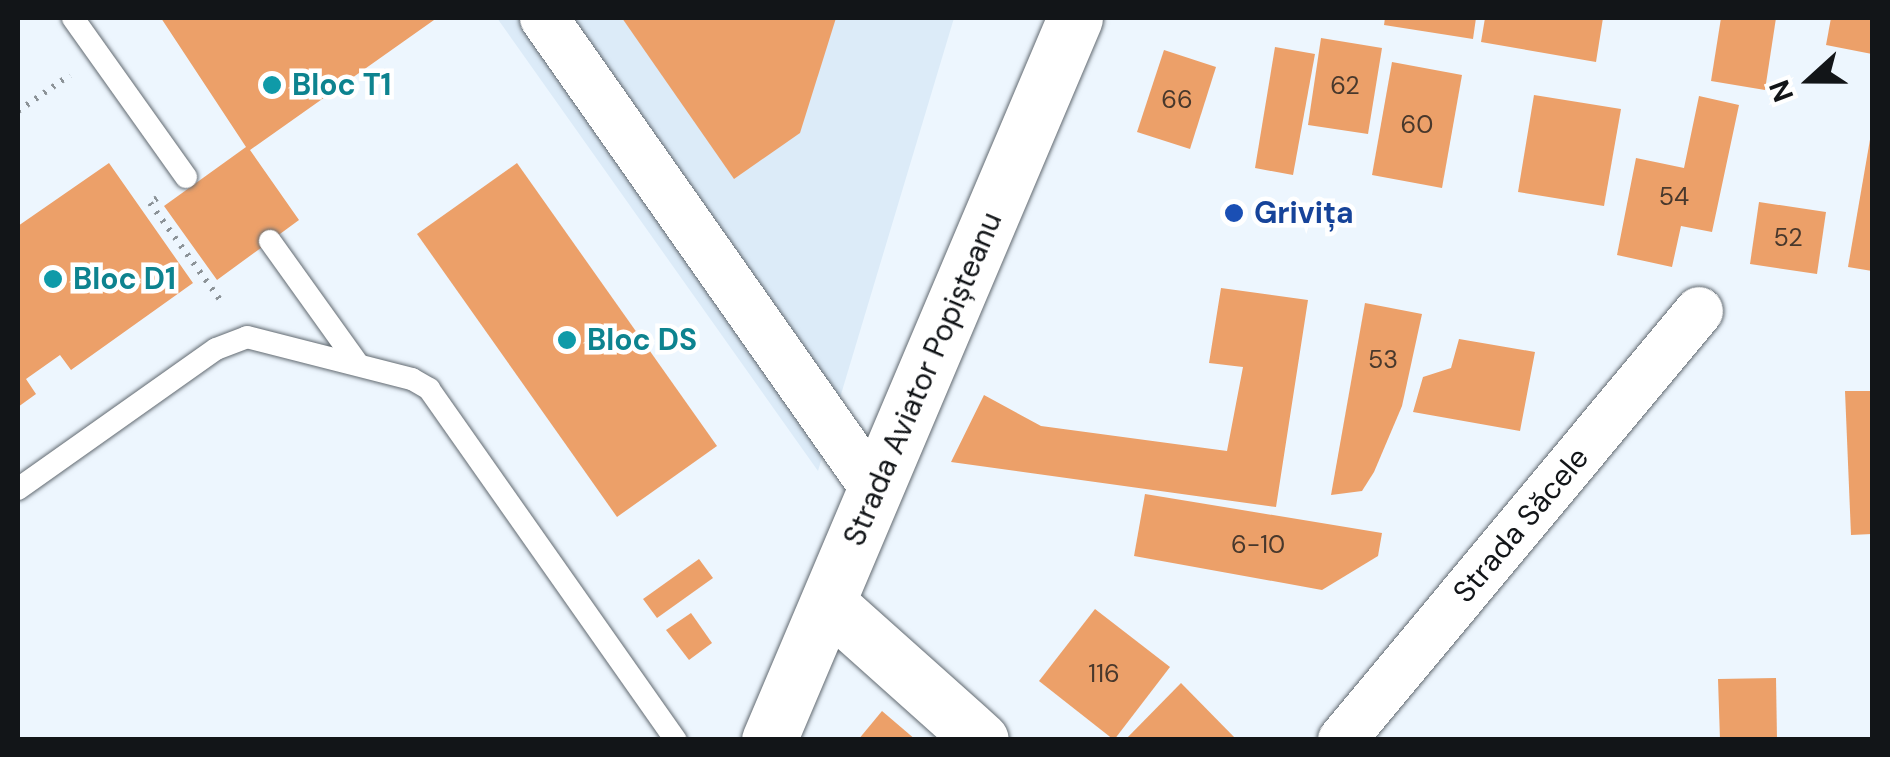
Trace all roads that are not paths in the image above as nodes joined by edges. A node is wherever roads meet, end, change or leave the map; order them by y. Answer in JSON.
{"nodes":[{"id":1,"x":74,"y":18,"type":"edge"},
{"id":2,"x":544,"y":18,"type":"edge"},
{"id":3,"x":1075,"y":18,"type":"edge"},
{"id":4,"x":186,"y":178,"type":"road end"},
{"id":5,"x":270,"y":241,"type":"dead end"},
{"id":6,"x":1699,"y":312,"type":"dead end"},
{"id":7,"x":356,"y":361,"type":"junction"},
{"id":8,"x":18,"y":490,"type":"edge"},
{"id":9,"x":876,"y":491,"type":"junction"},
{"id":10,"x":828,"y":603,"type":"junction"},
{"id":11,"x":676,"y":740,"type":"edge"},
{"id":12,"x":770,"y":740,"type":"edge"},
{"id":13,"x":981,"y":740,"type":"edge"},
{"id":14,"x":1342,"y":740,"type":"edge"}],
"edges":[{"from":1,"to":4,"type":"lane"},
{"from":2,"to":9,"type":"street"},
{"from":3,"to":9,"type":"street","name":"Strada Aviator Popișteanu"},
{"from":5,"to":7,"type":"lane"},
{"from":6,"to":14,"type":"street","name":"Strada Săcele"},
{"from":7,"to":8,"type":"lane"},
{"from":7,"to":11,"type":"lane"},
{"from":9,"to":10,"type":"street","name":"Strada Aviator Popișteanu"},
{"from":10,"to":12,"type":"street","name":"Strada Aviator Popișteanu"},
{"from":10,"to":13,"type":"street"}]}
